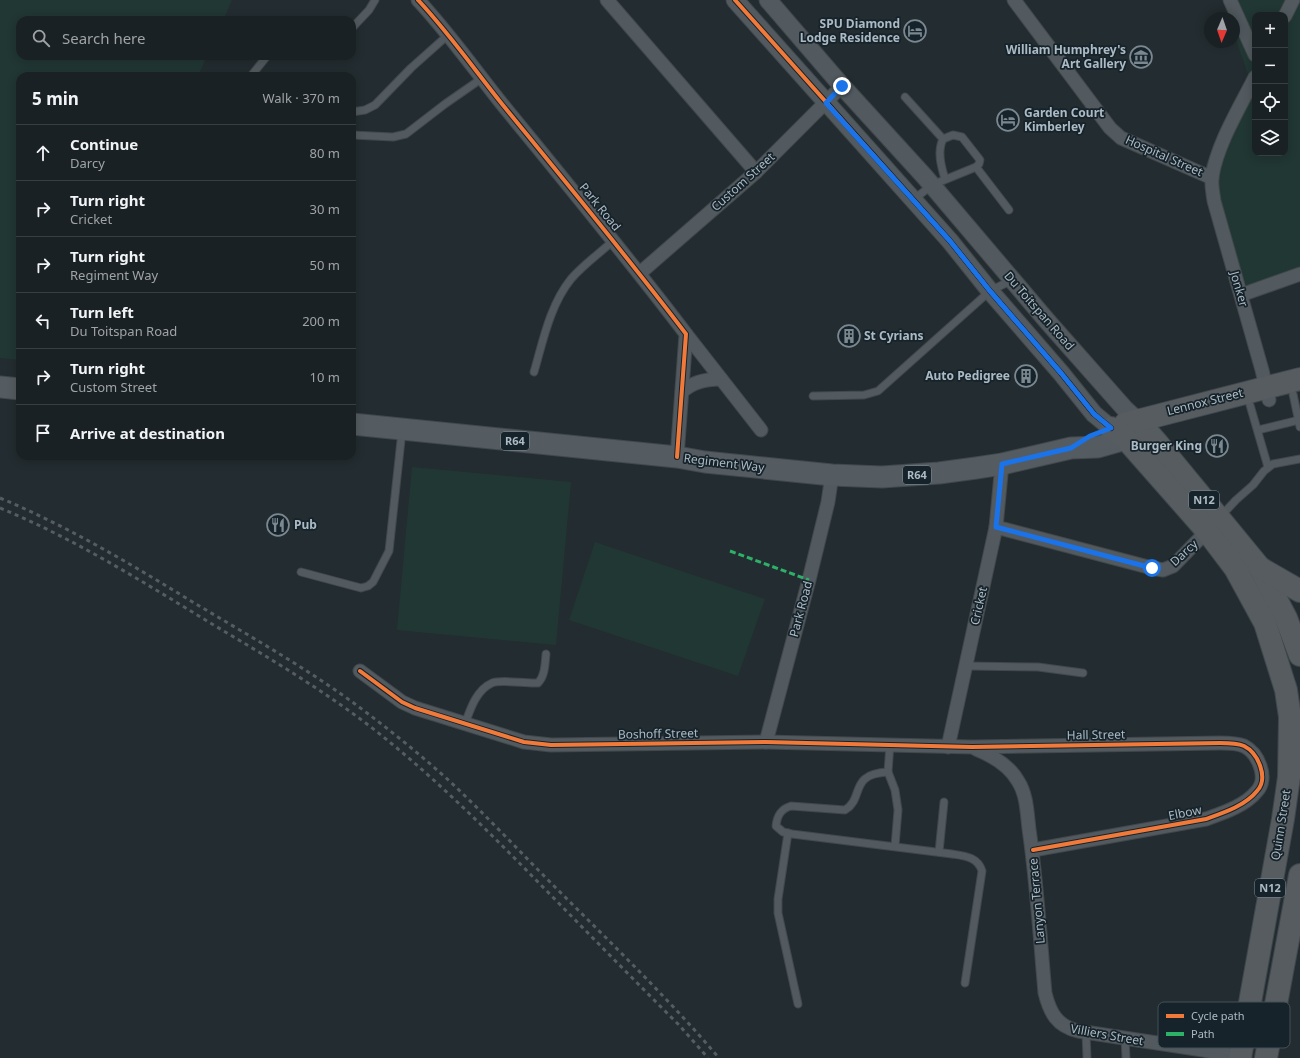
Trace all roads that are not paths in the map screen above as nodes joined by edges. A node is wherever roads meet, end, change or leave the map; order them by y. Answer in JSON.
{"nodes":[{"id":1,"x":375,"y":0,"type":"edge"},
{"id":2,"x":607,"y":0,"type":"edge"},
{"id":3,"x":735,"y":0,"type":"edge"},
{"id":4,"x":768,"y":0,"type":"edge"},
{"id":5,"x":1014,"y":0,"type":"edge"},
{"id":6,"x":1230,"y":0,"type":"edge"},
{"id":7,"x":1293,"y":0,"type":"edge"},
{"id":8,"x":426,"y":3,"type":"edge"},
{"id":9,"x":1287,"y":12,"type":"edge"},
{"id":10,"x":356,"y":24,"type":"edge"},
{"id":11,"x":448,"y":35,"type":"junction"},
{"id":12,"x":1252,"y":48,"type":"edge"},
{"id":13,"x":264,"y":60,"type":"edge"},
{"id":14,"x":254,"y":72,"type":"edge"},
{"id":15,"x":481,"y":79,"type":"junction"},
{"id":16,"x":1252,"y":83,"type":"edge"},
{"id":17,"x":842,"y":86,"type":"junction"},
{"id":18,"x":905,"y":97,"type":"dead end"},
{"id":19,"x":826,"y":103,"type":"junction"},
{"id":20,"x":356,"y":111,"type":"edge"},
{"id":21,"x":356,"y":136,"type":"edge"},
{"id":22,"x":943,"y":139,"type":"junction"},
{"id":23,"x":976,"y":167,"type":"junction"},
{"id":24,"x":756,"y":172,"type":"junction"},
{"id":25,"x":1212,"y":178,"type":"junction"},
{"id":26,"x":938,"y":182,"type":"junction"},
{"id":27,"x":913,"y":200,"type":"junction"},
{"id":28,"x":1009,"y":210,"type":"dead end"},
{"id":29,"x":614,"y":240,"type":"junction"},
{"id":30,"x":640,"y":273,"type":"junction"},
{"id":31,"x":1300,"y":274,"type":"edge"},
{"id":32,"x":1012,"y":280,"type":"junction"},
{"id":33,"x":990,"y":291,"type":"junction"},
{"id":34,"x":1241,"y":295,"type":"junction"},
{"id":35,"x":686,"y":334,"type":"junction"},
{"id":36,"x":534,"y":372,"type":"dead end"},
{"id":37,"x":721,"y":379,"type":"junction"},
{"id":38,"x":0,"y":387,"type":"edge"},
{"id":39,"x":16,"y":389,"type":"edge"},
{"id":40,"x":1298,"y":389,"type":"edge"},
{"id":41,"x":682,"y":392,"type":"junction"},
{"id":42,"x":813,"y":396,"type":"dead end"},
{"id":43,"x":1262,"y":397,"type":"junction"},
{"id":44,"x":1299,"y":423,"type":"edge"},
{"id":45,"x":356,"y":424,"type":"edge"},
{"id":46,"x":1143,"y":427,"type":"junction"},
{"id":47,"x":402,"y":429,"type":"junction"},
{"id":48,"x":761,"y":430,"type":"dead end"},
{"id":49,"x":1258,"y":430,"type":"junction"},
{"id":50,"x":1118,"y":433,"type":"junction"},
{"id":51,"x":677,"y":457,"type":"junction"},
{"id":52,"x":1300,"y":459,"type":"edge"},
{"id":53,"x":1002,"y":464,"type":"junction"},
{"id":54,"x":1268,"y":467,"type":"junction"},
{"id":55,"x":832,"y":475,"type":"junction"},
{"id":56,"x":1213,"y":525,"type":"junction"},
{"id":57,"x":996,"y":527,"type":"junction"},
{"id":58,"x":1260,"y":568,"type":"junction"},
{"id":59,"x":301,"y":572,"type":"dead end"},
{"id":60,"x":1300,"y":591,"type":"edge"},
{"id":61,"x":1298,"y":644,"type":"edge"},
{"id":62,"x":1272,"y":648,"type":"junction"},
{"id":63,"x":546,"y":654,"type":"dead end"},
{"id":64,"x":966,"y":666,"type":"junction"},
{"id":65,"x":360,"y":671,"type":"dead end"},
{"id":66,"x":1083,"y":672,"type":"dead end"},
{"id":67,"x":465,"y":724,"type":"junction"},
{"id":68,"x":766,"y":742,"type":"junction"},
{"id":69,"x":1220,"y":743,"type":"joint"},
{"id":70,"x":890,"y":744,"type":"junction"},
{"id":71,"x":948,"y":747,"type":"junction"},
{"id":72,"x":972,"y":747,"type":"junction"},
{"id":73,"x":888,"y":772,"type":"junction"},
{"id":74,"x":944,"y":802,"type":"dead end"},
{"id":75,"x":788,"y":833,"type":"junction"},
{"id":76,"x":895,"y":846,"type":"junction"},
{"id":77,"x":1033,"y":850,"type":"junction"},
{"id":78,"x":939,"y":852,"type":"junction"},
{"id":79,"x":1300,"y":875,"type":"edge"},
{"id":80,"x":965,"y":983,"type":"dead end"},
{"id":81,"x":1251,"y":1002,"type":"edge"},
{"id":82,"x":1276,"y":1002,"type":"edge"},
{"id":83,"x":798,"y":1004,"type":"dead end"},
{"id":84,"x":1064,"y":1027,"type":"joint"},
{"id":85,"x":1086,"y":1033,"type":"junction"},
{"id":86,"x":1125,"y":1038,"type":"junction"},
{"id":87,"x":1158,"y":1043,"type":"edge"},
{"id":88,"x":1190,"y":1048,"type":"edge"},
{"id":89,"x":1243,"y":1048,"type":"edge"},
{"id":90,"x":1268,"y":1048,"type":"edge"},
{"id":91,"x":1087,"y":1058,"type":"edge"},
{"id":92,"x":1126,"y":1058,"type":"edge"},
{"id":93,"x":1241,"y":1058,"type":"edge"},
{"id":94,"x":1266,"y":1058,"type":"edge"}],
"edges":[{"from":1,"to":10,"type":"lane"},
{"from":2,"to":24,"type":"street"},
{"from":3,"to":19,"type":"street","name":"Du Toitspan Road"},
{"from":4,"to":17,"type":"street","name":"Du Toitspan Road"},
{"from":5,"to":25,"type":"street","name":"Hospital Street"},
{"from":6,"to":12,"type":"street"},
{"from":7,"to":9,"type":"street"},
{"from":8,"to":11,"type":"street","name":"Park Road"},
{"from":11,"to":15,"type":"street","name":"Park Road"},
{"from":11,"to":20,"type":"lane"},
{"from":13,"to":14,"type":"lane"},
{"from":15,"to":21,"type":"lane"},
{"from":15,"to":29,"type":"street","name":"Park Road"},
{"from":16,"to":25,"type":"street","name":"Jonker"},
{"from":17,"to":19,"type":"street","name":"Custom Street"},
{"from":17,"to":26,"type":"street","name":"Du Toitspan Road"},
{"from":18,"to":22,"type":"lane"},
{"from":19,"to":24,"type":"street","name":"Custom Street"},
{"from":19,"to":27,"type":"street","name":"Du Toitspan Road"},
{"from":22,"to":23,"type":"lane"},
{"from":22,"to":26,"type":"lane"},
{"from":23,"to":26,"type":"lane"},
{"from":23,"to":28,"type":"lane"},
{"from":24,"to":30,"type":"street","name":"Custom Street"},
{"from":25,"to":34,"type":"street","name":"Jonker"},
{"from":26,"to":27,"type":"lane"},
{"from":26,"to":32,"type":"street","name":"Du Toitspan Road"},
{"from":27,"to":33,"type":"street","name":"Du Toitspan Road"},
{"from":29,"to":30,"type":"street","name":"Park Road"},
{"from":29,"to":36,"type":"lane"},
{"from":30,"to":35,"type":"street","name":"Park Road"},
{"from":31,"to":34,"type":"street"},
{"from":32,"to":33,"type":"lane"},
{"from":32,"to":46,"type":"street","name":"Du Toitspan Road"},
{"from":33,"to":42,"type":"lane"},
{"from":33,"to":50,"type":"street","name":"Du Toitspan Road"},
{"from":34,"to":43,"type":"street","name":"Jonker"},
{"from":35,"to":37,"type":"street","name":"Park Road"},
{"from":35,"to":41,"type":"street"},
{"from":37,"to":41,"type":"street"},
{"from":37,"to":48,"type":"street","name":"Park Road"},
{"from":38,"to":39,"type":"main road"},
{"from":40,"to":43,"type":"highway","name":"Lennox Street"},
{"from":40,"to":44,"type":"lane"},
{"from":41,"to":51,"type":"street"},
{"from":43,"to":46,"type":"highway","name":"Lennox Street"},
{"from":43,"to":49,"type":"lane"},
{"from":44,"to":49,"type":"lane"},
{"from":45,"to":47,"type":"main road","name":"Regiment Way","number":"R64"},
{"from":46,"to":50,"type":"highway","name":"Lennox Street"},
{"from":46,"to":56,"type":"highway","name":"Du Toitspan Road","number":"N12"},
{"from":47,"to":51,"type":"main road","name":"Regiment Way","number":"R64"},
{"from":47,"to":59,"type":"lane"},
{"from":49,"to":54,"type":"lane"},
{"from":50,"to":53,"type":"main road","name":"Regiment Way","number":"R64"},
{"from":50,"to":56,"type":"highway","name":"Du Toitspan Road","number":"N12"},
{"from":51,"to":55,"type":"main road","name":"Regiment Way","number":"R64"},
{"from":52,"to":54,"type":"lane"},
{"from":53,"to":55,"type":"main road","name":"Regiment Way","number":"R64"},
{"from":53,"to":57,"type":"street","name":"Cricket"},
{"from":54,"to":56,"type":"lane"},
{"from":55,"to":68,"type":"street","name":"Park Road"},
{"from":56,"to":57,"type":"street","name":"Darcy"},
{"from":56,"to":58,"type":"highway","name":"Du Toitspan Road","number":"N12"},
{"from":56,"to":62,"type":"highway","name":"Du Toitspan Road","number":"N12"},
{"from":57,"to":64,"type":"street","name":"Cricket"},
{"from":58,"to":60,"type":"highway"},
{"from":58,"to":61,"type":"highway","name":"Du Toitspan Road","number":"N12"},
{"from":61,"to":62,"type":"street","name":"Du Toitspan Road"},
{"from":62,"to":81,"type":"highway","name":"Quinn Street","number":"N12"},
{"from":63,"to":67,"type":"lane"},
{"from":64,"to":66,"type":"lane"},
{"from":64,"to":71,"type":"street","name":"Cricket"},
{"from":65,"to":67,"type":"street","name":"Boshoff Street"},
{"from":67,"to":68,"type":"street","name":"Boshoff Street"},
{"from":68,"to":70,"type":"street","name":"Boshoff Street"},
{"from":69,"to":72,"type":"street","name":"Hall Street"},
{"from":69,"to":77,"type":"street","name":"Elbow"},
{"from":70,"to":71,"type":"street","name":"Boshoff Street"},
{"from":70,"to":73,"type":"lane"},
{"from":71,"to":72,"type":"street","name":"Boshoff Street"},
{"from":72,"to":77,"type":"street","name":"Lanyon Terrace"},
{"from":73,"to":75,"type":"lane"},
{"from":73,"to":76,"type":"lane"},
{"from":74,"to":78,"type":"lane"},
{"from":75,"to":76,"type":"lane"},
{"from":75,"to":83,"type":"lane"},
{"from":76,"to":78,"type":"lane"},
{"from":77,"to":84,"type":"street","name":"Lanyon Terrace"},
{"from":78,"to":80,"type":"lane"},
{"from":79,"to":82,"type":"highway","number":"N12"},
{"from":84,"to":85,"type":"street","name":"Villiers Street"},
{"from":85,"to":86,"type":"street","name":"Villiers Street"},
{"from":85,"to":91,"type":"lane"},
{"from":86,"to":87,"type":"street","name":"Villiers Street"},
{"from":86,"to":92,"type":"lane"},
{"from":88,"to":93,"type":"street","name":"Villiers Street"},
{"from":89,"to":93,"type":"highway","name":"Quinn Street","number":"N12"},
{"from":90,"to":94,"type":"highway","number":"N12"}]}
